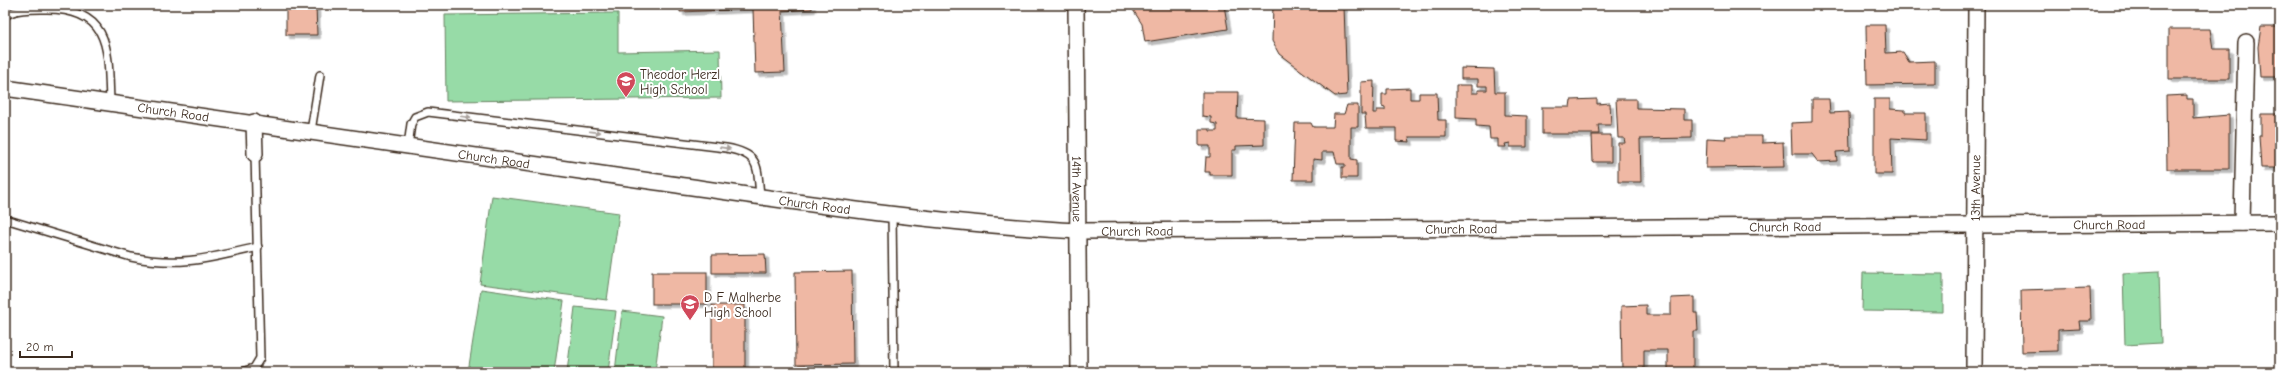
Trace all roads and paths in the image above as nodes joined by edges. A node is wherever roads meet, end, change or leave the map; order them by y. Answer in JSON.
{"nodes":[{"id":1,"x":1076,"y":5,"type":"edge"},
{"id":2,"x":1976,"y":5,"type":"edge"},
{"id":3,"x":5,"y":16,"type":"edge"},
{"id":4,"x":2246,"y":42,"type":"dead end"},
{"id":5,"x":320,"y":75,"type":"dead end"},
{"id":6,"x":5,"y":88,"type":"edge"},
{"id":7,"x":110,"y":102,"type":"junction"},
{"id":8,"x":254,"y":122,"type":"junction"},
{"id":9,"x":311,"y":131,"type":"junction"},
{"id":10,"x":408,"y":146,"type":"junction"},
{"id":11,"x":254,"y":154,"type":"joint"},
{"id":12,"x":760,"y":196,"type":"junction"},
{"id":13,"x":892,"y":213,"type":"junction"},
{"id":14,"x":5,"y":219,"type":"edge"},
{"id":15,"x":2280,"y":222,"type":"edge"},
{"id":16,"x":2242,"y":223,"type":"junction"},
{"id":17,"x":1974,"y":226,"type":"junction"},
{"id":18,"x":1079,"y":231,"type":"junction"},
{"id":19,"x":258,"y":247,"type":"junction"},
{"id":20,"x":242,"y":372,"type":"edge"},
{"id":21,"x":894,"y":372,"type":"edge"},
{"id":22,"x":1079,"y":372,"type":"edge"},
{"id":23,"x":1974,"y":372,"type":"edge"}],
"edges":[{"from":1,"to":18,"type":"street","name":"14th Avenue"},
{"from":2,"to":17,"type":"street","name":"13th Avenue"},
{"from":3,"to":7,"type":"lane"},
{"from":4,"to":16,"type":"street"},
{"from":5,"to":9,"type":"lane"},
{"from":6,"to":7,"type":"street","name":"Church Road"},
{"from":7,"to":8,"type":"street","name":"Church Road"},
{"from":8,"to":9,"type":"street","name":"Church Road"},
{"from":8,"to":11,"type":"street"},
{"from":9,"to":10,"type":"street","name":"Church Road"},
{"from":10,"to":12,"type":"street","name":"Church Road"},
{"from":10,"to":12,"type":"lane","one_way":true},
{"from":11,"to":19,"type":"lane"},
{"from":12,"to":13,"type":"street","name":"Church Road"},
{"from":13,"to":18,"type":"street","name":"Church Road"},
{"from":13,"to":21,"type":"lane"},
{"from":14,"to":19,"type":"lane"},
{"from":15,"to":16,"type":"street","name":"Church Road"},
{"from":16,"to":17,"type":"street","name":"Church Road"},
{"from":17,"to":18,"type":"street","name":"Church Road"},
{"from":17,"to":23,"type":"street","name":"13th Avenue"},
{"from":18,"to":22,"type":"street","name":"14th Avenue"},
{"from":19,"to":20,"type":"lane"}]}
